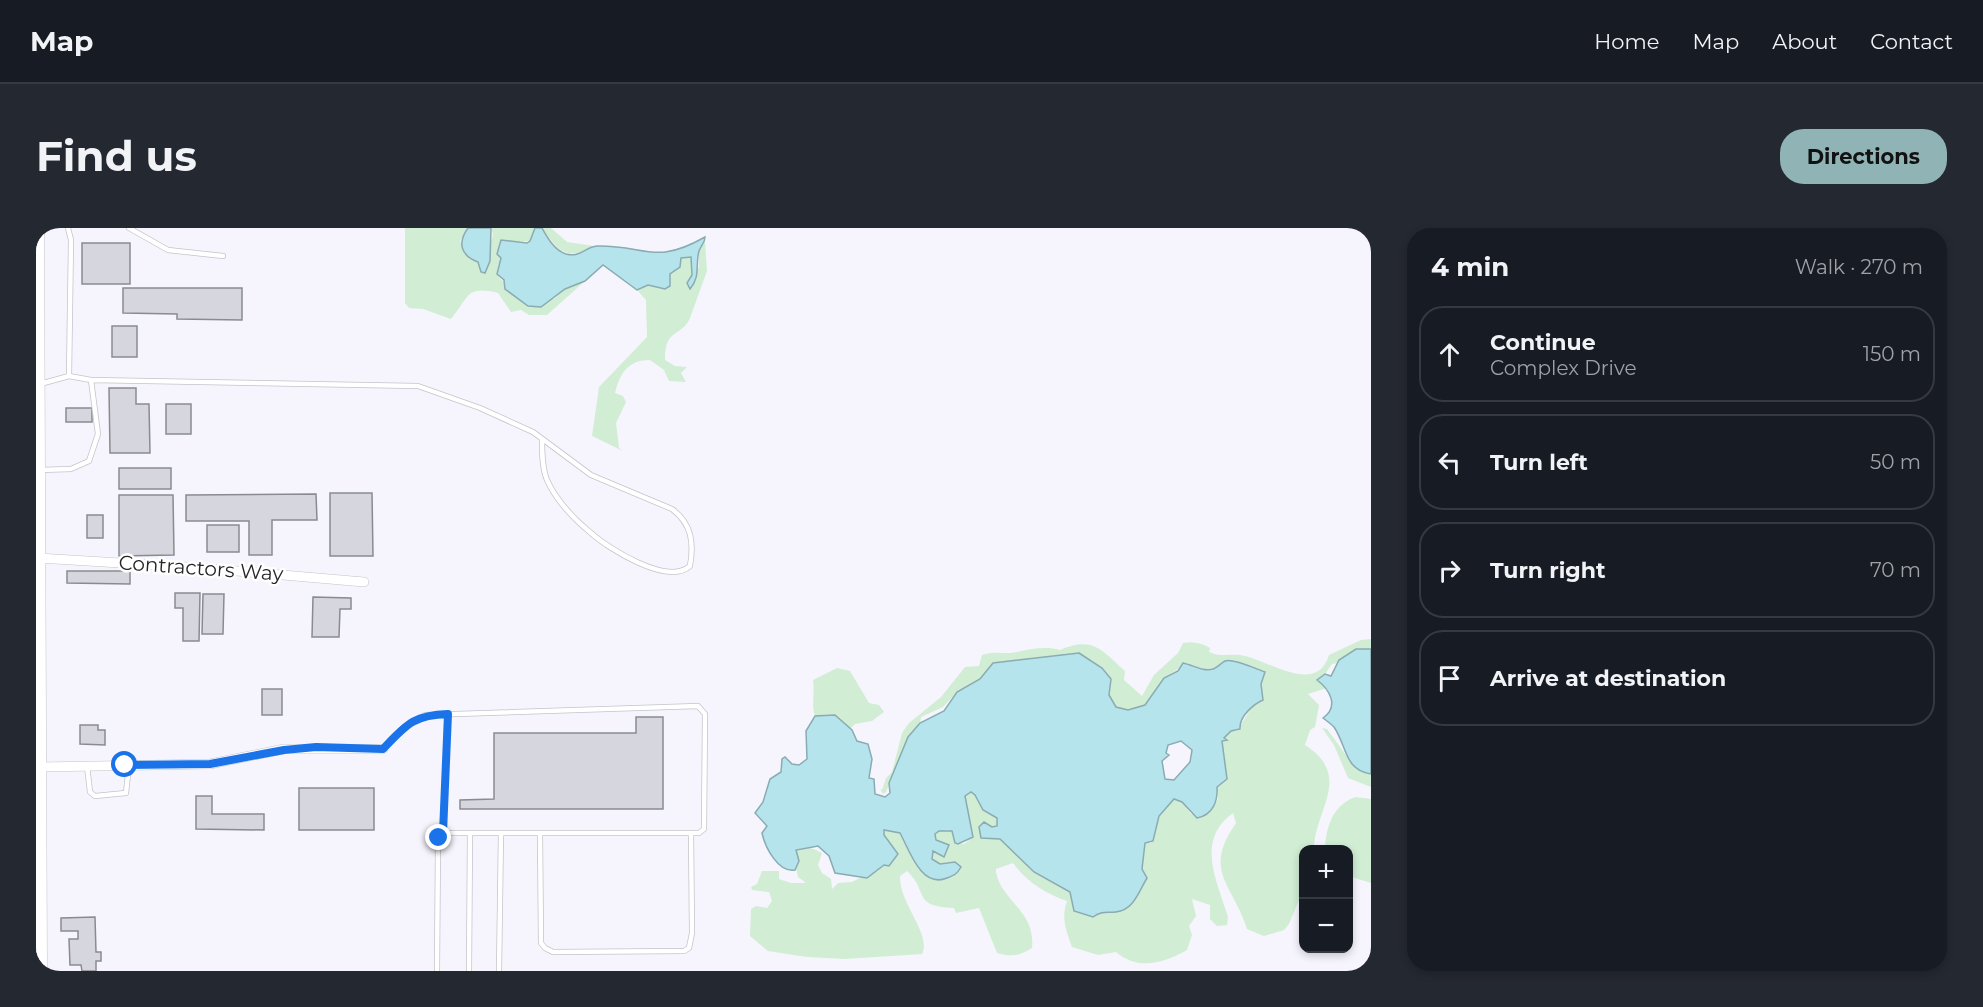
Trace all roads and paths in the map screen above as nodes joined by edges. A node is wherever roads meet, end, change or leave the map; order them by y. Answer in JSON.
{"nodes":[{"id":1,"x":37,"y":228,"type":"edge"},
{"id":2,"x":68,"y":228,"type":"edge"},
{"id":3,"x":129,"y":228,"type":"edge"},
{"id":4,"x":223,"y":256,"type":"dead end"},
{"id":5,"x":37,"y":345,"type":"edge"},
{"id":6,"x":69,"y":376,"type":"junction"},
{"id":7,"x":91,"y":380,"type":"junction"},
{"id":8,"x":37,"y":385,"type":"edge"},
{"id":9,"x":542,"y":439,"type":"junction"},
{"id":10,"x":38,"y":470,"type":"junction"},
{"id":11,"x":37,"y":522,"type":"edge"},
{"id":12,"x":38,"y":558,"type":"junction"},
{"id":13,"x":364,"y":582,"type":"dead end"},
{"id":14,"x":37,"y":670,"type":"edge"},
{"id":15,"x":448,"y":714,"type":"junction"},
{"id":16,"x":37,"y":749,"type":"edge"},
{"id":17,"x":383,"y":749,"type":"joint"},
{"id":18,"x":129,"y":765,"type":"junction"},
{"id":19,"x":87,"y":766,"type":"junction"},
{"id":20,"x":39,"y":767,"type":"junction"},
{"id":21,"x":443,"y":833,"type":"junction"},
{"id":22,"x":470,"y":833,"type":"junction"},
{"id":23,"x":501,"y":833,"type":"junction"},
{"id":24,"x":540,"y":833,"type":"junction"},
{"id":25,"x":691,"y":833,"type":"junction"},
{"id":26,"x":38,"y":843,"type":"edge"},
{"id":27,"x":40,"y":971,"type":"edge"},
{"id":28,"x":437,"y":971,"type":"edge"},
{"id":29,"x":469,"y":971,"type":"edge"},
{"id":30,"x":499,"y":971,"type":"edge"}],
"edges":[{"from":1,"to":5,"type":"main road"},
{"from":2,"to":6,"type":"lane"},
{"from":3,"to":4,"type":"lane"},
{"from":5,"to":8,"type":"main road"},
{"from":6,"to":7,"type":"lane"},
{"from":6,"to":8,"type":"lane"},
{"from":7,"to":9,"type":"lane"},
{"from":7,"to":10,"type":"lane"},
{"from":8,"to":10,"type":"main road"},
{"from":9,"to":9,"type":"lane"},
{"from":10,"to":11,"type":"main road"},
{"from":11,"to":12,"type":"main road"},
{"from":12,"to":13,"type":"street","name":"Contractors Way"},
{"from":12,"to":14,"type":"main road"},
{"from":14,"to":16,"type":"main road"},
{"from":15,"to":17,"type":"lane"},
{"from":15,"to":21,"type":"lane"},
{"from":15,"to":25,"type":"lane"},
{"from":16,"to":20,"type":"main road"},
{"from":17,"to":18,"type":"street"},
{"from":18,"to":19,"type":"street"},
{"from":18,"to":19,"type":"lane"},
{"from":19,"to":20,"type":"street"},
{"from":20,"to":26,"type":"main road"},
{"from":21,"to":22,"type":"lane"},
{"from":21,"to":28,"type":"lane"},
{"from":22,"to":23,"type":"lane"},
{"from":22,"to":29,"type":"lane"},
{"from":23,"to":24,"type":"lane"},
{"from":23,"to":30,"type":"lane"},
{"from":24,"to":25,"type":"lane"},
{"from":24,"to":25,"type":"lane"},
{"from":26,"to":27,"type":"main road"}]}
